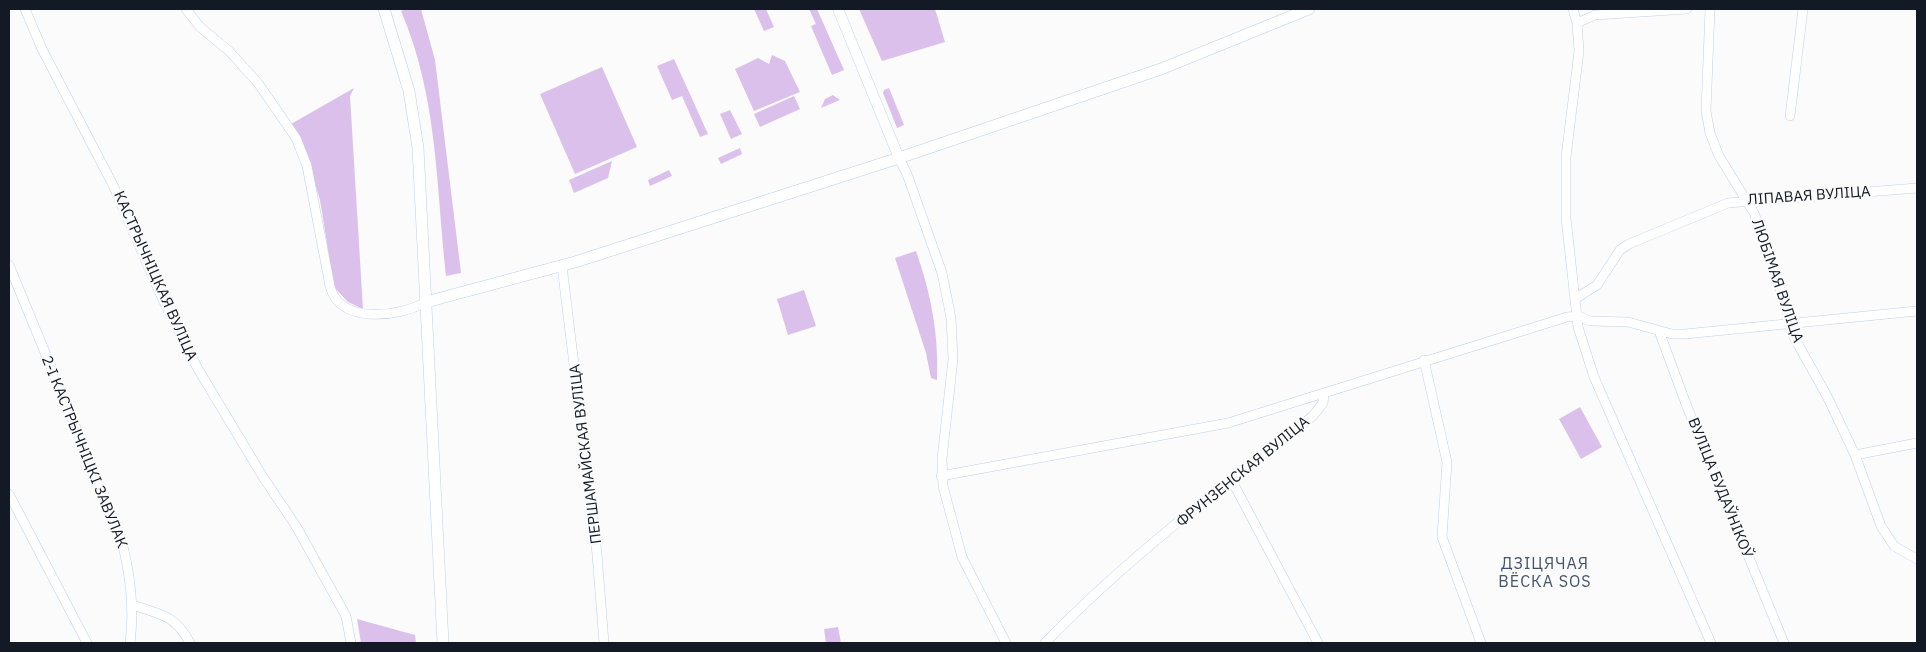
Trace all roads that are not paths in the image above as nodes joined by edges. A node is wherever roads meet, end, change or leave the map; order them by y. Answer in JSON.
{"nodes":[{"id":1,"x":25,"y":9,"type":"edge"},
{"id":2,"x":186,"y":9,"type":"edge"},
{"id":3,"x":384,"y":9,"type":"edge"},
{"id":4,"x":838,"y":9,"type":"edge"},
{"id":5,"x":1309,"y":9,"type":"edge"},
{"id":6,"x":1573,"y":9,"type":"edge"},
{"id":7,"x":1687,"y":9,"type":"edge"},
{"id":8,"x":1710,"y":9,"type":"edge"},
{"id":9,"x":1803,"y":9,"type":"edge"},
{"id":10,"x":1577,"y":23,"type":"junction"},
{"id":11,"x":1790,"y":116,"type":"dead end"},
{"id":12,"x":899,"y":158,"type":"junction"},
{"id":13,"x":1917,"y":188,"type":"edge"},
{"id":14,"x":1747,"y":200,"type":"junction"},
{"id":15,"x":9,"y":266,"type":"edge"},
{"id":16,"x":562,"y":266,"type":"junction"},
{"id":17,"x":1575,"y":299,"type":"junction"},
{"id":18,"x":426,"y":302,"type":"junction"},
{"id":19,"x":1917,"y":311,"type":"edge"},
{"id":20,"x":1578,"y":316,"type":"junction"},
{"id":21,"x":1791,"y":324,"type":"junction"},
{"id":22,"x":1659,"y":331,"type":"junction"},
{"id":23,"x":1424,"y":360,"type":"junction"},
{"id":24,"x":1324,"y":394,"type":"junction"},
{"id":25,"x":1917,"y":443,"type":"edge"},
{"id":26,"x":1854,"y":455,"type":"junction"},
{"id":27,"x":941,"y":476,"type":"junction"},
{"id":28,"x":1231,"y":480,"type":"junction"},
{"id":29,"x":9,"y":494,"type":"edge"},
{"id":30,"x":1917,"y":559,"type":"edge"},
{"id":31,"x":133,"y":605,"type":"junction"},
{"id":32,"x":86,"y":643,"type":"edge"},
{"id":33,"x":130,"y":643,"type":"edge"},
{"id":34,"x":190,"y":643,"type":"edge"},
{"id":35,"x":351,"y":643,"type":"edge"},
{"id":36,"x":443,"y":643,"type":"edge"},
{"id":37,"x":604,"y":643,"type":"edge"},
{"id":38,"x":1006,"y":643,"type":"edge"},
{"id":39,"x":1046,"y":643,"type":"edge"},
{"id":40,"x":1318,"y":643,"type":"edge"},
{"id":41,"x":1481,"y":643,"type":"edge"},
{"id":42,"x":1711,"y":643,"type":"edge"},
{"id":43,"x":1784,"y":643,"type":"edge"}],
"edges":[{"from":1,"to":35,"type":"street","name":"КАСТРЫЧНІЦКАЯ ВУЛІЦА"},
{"from":2,"to":18,"type":"street"},
{"from":3,"to":18,"type":"main road"},
{"from":4,"to":12,"type":"street"},
{"from":5,"to":12,"type":"main road"},
{"from":6,"to":10,"type":"street"},
{"from":7,"to":10,"type":"street"},
{"from":8,"to":14,"type":"street","name":"ЛЮБІМАЯ ВУЛІЦА"},
{"from":9,"to":11,"type":"street"},
{"from":10,"to":17,"type":"street"},
{"from":12,"to":16,"type":"main road"},
{"from":12,"to":27,"type":"street"},
{"from":13,"to":14,"type":"street","name":"ЛІПАВАЯ ВУЛІЦА"},
{"from":14,"to":17,"type":"street","name":"ЛІПАВАЯ ВУЛІЦА"},
{"from":14,"to":21,"type":"street","name":"ЛЮБІМАЯ ВУЛІЦА"},
{"from":15,"to":31,"type":"street","name":"2-І КАСТРЫЧНІЦКІ ЗАВУЛАК"},
{"from":16,"to":18,"type":"main road"},
{"from":16,"to":37,"type":"street","name":"ПЕРШАМАЙСКАЯ ВУЛІЦА"},
{"from":17,"to":20,"type":"street"},
{"from":18,"to":36,"type":"main road"},
{"from":19,"to":21,"type":"street"},
{"from":20,"to":22,"type":"street"},
{"from":20,"to":23,"type":"street"},
{"from":20,"to":42,"type":"street"},
{"from":21,"to":22,"type":"street"},
{"from":21,"to":26,"type":"street","name":"ЛЮБІМАЯ ВУЛІЦА"},
{"from":22,"to":43,"type":"street","name":"ВУЛІЦА БУДАЎНІКОЎ"},
{"from":23,"to":24,"type":"street"},
{"from":23,"to":41,"type":"street"},
{"from":24,"to":27,"type":"street"},
{"from":24,"to":28,"type":"street","name":"ФРУНЗЕНСКАЯ ВУЛІЦА"},
{"from":25,"to":26,"type":"street"},
{"from":26,"to":30,"type":"street","name":"ЛЮБІМАЯ ВУЛІЦА"},
{"from":27,"to":38,"type":"street"},
{"from":28,"to":39,"type":"street","name":"ФРУНЗЕНСКАЯ ВУЛІЦА"},
{"from":28,"to":40,"type":"street"},
{"from":29,"to":32,"type":"street"},
{"from":31,"to":33,"type":"street","name":"2-І КАСТРЫЧНІЦКІ ЗАВУЛАК"},
{"from":31,"to":34,"type":"street"}]}
